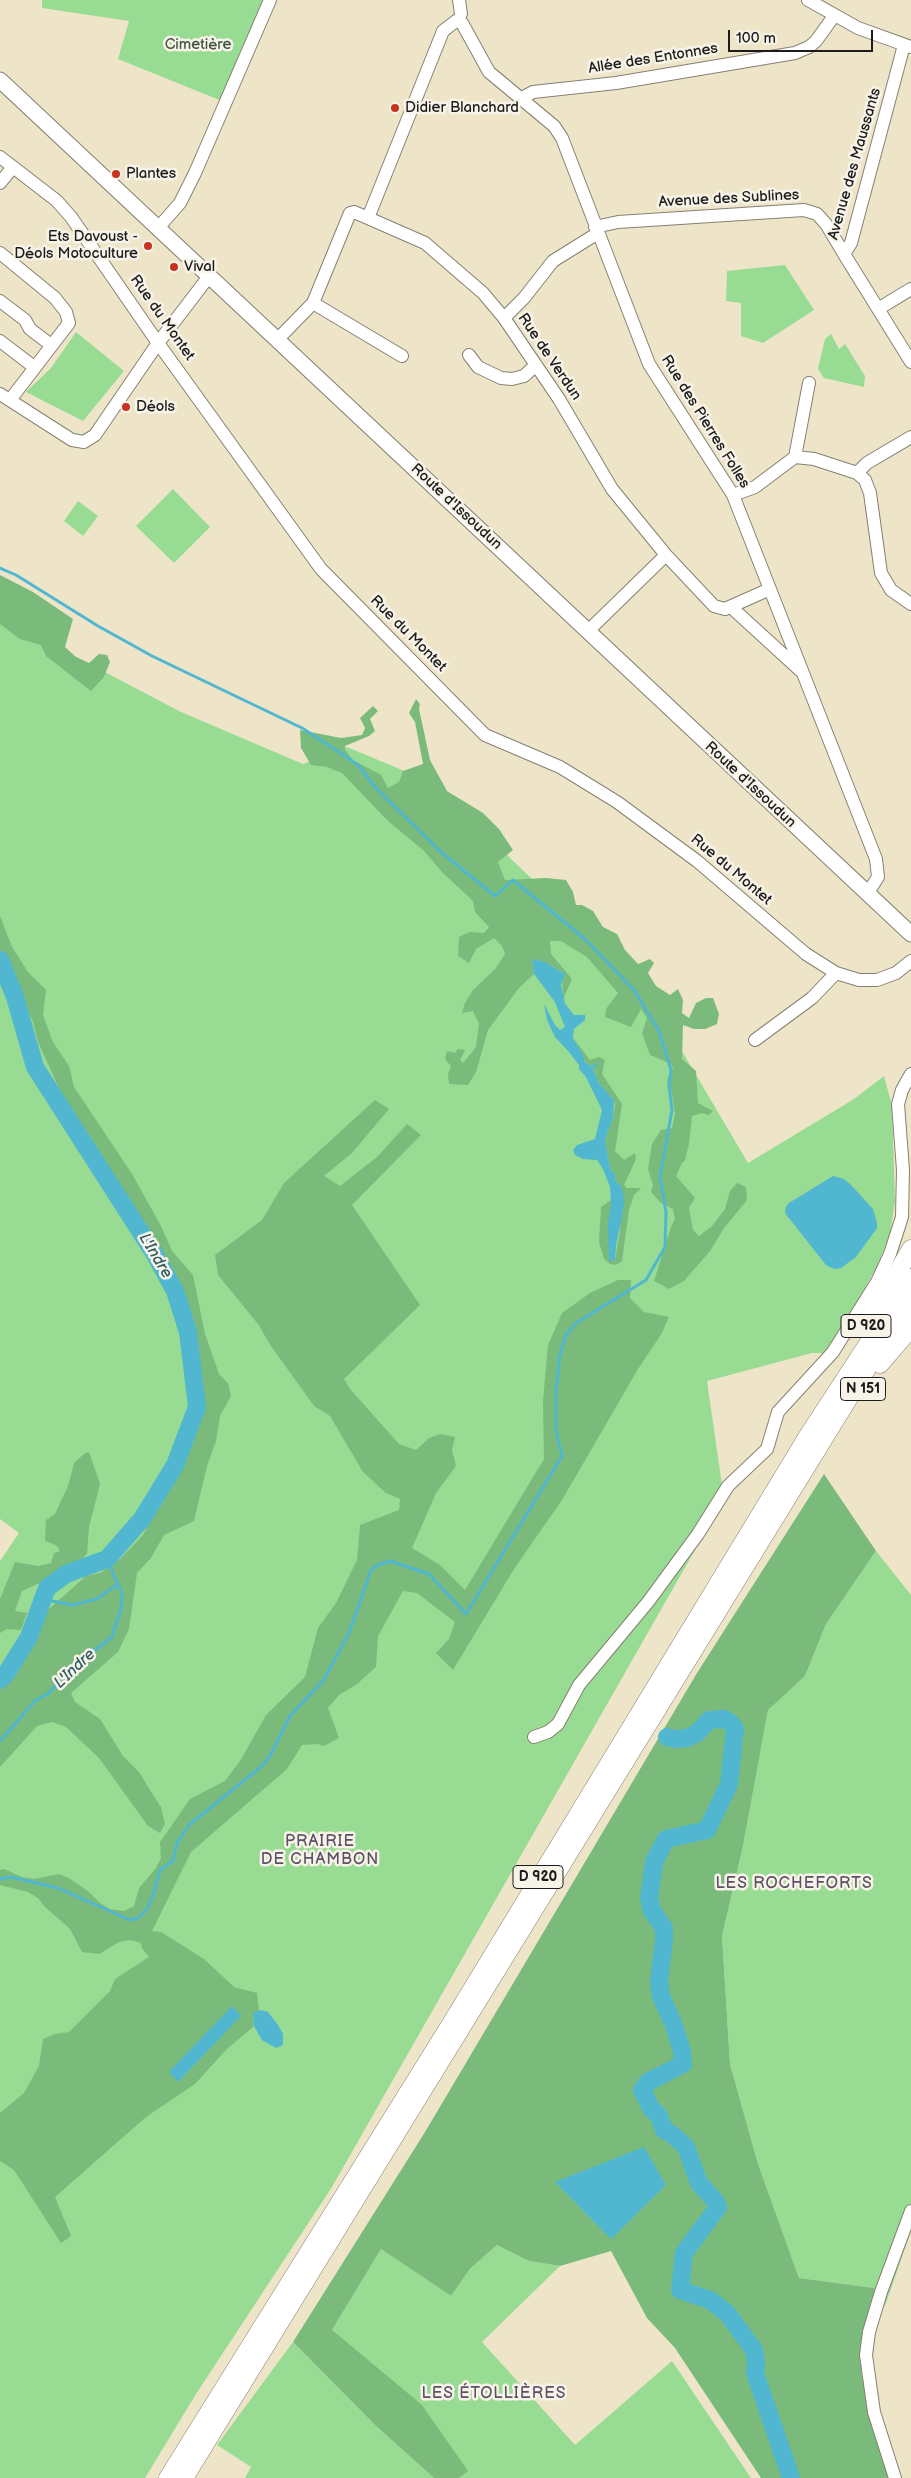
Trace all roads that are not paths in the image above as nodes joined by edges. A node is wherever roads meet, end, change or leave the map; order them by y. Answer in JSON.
{"nodes":[{"id":1,"x":270,"y":0,"type":"edge"},
{"id":2,"x":459,"y":0,"type":"edge"},
{"id":3,"x":808,"y":0,"type":"edge"},
{"id":4,"x":834,"y":16,"type":"junction"},
{"id":5,"x":460,"y":20,"type":"junction"},
{"id":6,"x":908,"y":46,"type":"edge"},
{"id":7,"x":0,"y":80,"type":"edge"},
{"id":8,"x":522,"y":98,"type":"junction"},
{"id":9,"x":0,"y":156,"type":"edge"},
{"id":10,"x":13,"y":167,"type":"junction"},
{"id":11,"x":0,"y":183,"type":"edge"},
{"id":12,"x":368,"y":218,"type":"junction"},
{"id":13,"x":158,"y":228,"type":"junction"},
{"id":14,"x":596,"y":230,"type":"junction"},
{"id":15,"x":0,"y":253,"type":"edge"},
{"id":16,"x":844,"y":254,"type":"junction"},
{"id":17,"x":210,"y":275,"type":"junction"},
{"id":18,"x":911,"y":288,"type":"edge"},
{"id":19,"x":0,"y":301,"type":"edge"},
{"id":20,"x":313,"y":303,"type":"junction"},
{"id":21,"x":878,"y":309,"type":"junction"},
{"id":22,"x":504,"y":318,"type":"junction"},
{"id":23,"x":278,"y":340,"type":"junction"},
{"id":24,"x":0,"y":341,"type":"edge"},
{"id":25,"x":158,"y":343,"type":"junction"},
{"id":26,"x":51,"y":345,"type":"junction"},
{"id":27,"x":468,"y":355,"type":"dead end"},
{"id":28,"x":402,"y":356,"type":"dead end"},
{"id":29,"x":911,"y":362,"type":"edge"},
{"id":30,"x":536,"y":365,"type":"junction"},
{"id":31,"x":34,"y":367,"type":"junction"},
{"id":32,"x":809,"y":383,"type":"dead end"},
{"id":33,"x":5,"y":397,"type":"edge"},
{"id":34,"x":911,"y":437,"type":"edge"},
{"id":35,"x":795,"y":457,"type":"junction"},
{"id":36,"x":856,"y":473,"type":"junction"},
{"id":37,"x":733,"y":495,"type":"junction"},
{"id":38,"x":666,"y":555,"type":"junction"},
{"id":39,"x":770,"y":589,"type":"junction"},
{"id":40,"x":911,"y":604,"type":"edge"},
{"id":41,"x":731,"y":606,"type":"junction"},
{"id":42,"x":588,"y":631,"type":"junction"},
{"id":43,"x":804,"y":673,"type":"junction"},
{"id":44,"x":867,"y":894,"type":"junction"},
{"id":45,"x":911,"y":934,"type":"edge"},
{"id":46,"x":911,"y":961,"type":"edge"},
{"id":47,"x":836,"y":973,"type":"junction"},
{"id":48,"x":755,"y":1040,"type":"dead end"},
{"id":49,"x":911,"y":1074,"type":"edge"},
{"id":50,"x":911,"y":1250,"type":"edge"},
{"id":51,"x":911,"y":1278,"type":"edge"},
{"id":52,"x":911,"y":1303,"type":"edge"},
{"id":53,"x":911,"y":1328,"type":"edge"},
{"id":54,"x":827,"y":1406,"type":"junction"},
{"id":55,"x":816,"y":1451,"type":"junction"},
{"id":56,"x":534,"y":1737,"type":"dead end"},
{"id":57,"x":911,"y":2211,"type":"edge"},
{"id":58,"x":168,"y":2478,"type":"edge"},
{"id":59,"x":184,"y":2478,"type":"edge"},
{"id":60,"x":895,"y":2478,"type":"edge"}],
"edges":[{"from":1,"to":13,"type":"street"},
{"from":2,"to":5,"type":"street","name":"Rue des Pierres Folles"},
{"from":3,"to":4,"type":"street"},
{"from":4,"to":6,"type":"street"},
{"from":4,"to":8,"type":"street","name":"Allée des Entonnes"},
{"from":5,"to":8,"type":"street","name":"Rue des Pierres Folles"},
{"from":5,"to":12,"type":"street"},
{"from":6,"to":16,"type":"street","name":"Avenue des Maussants"},
{"from":7,"to":13,"type":"main road","name":"Route d'Issoudun"},
{"from":8,"to":14,"type":"street","name":"Rue des Pierres Folles"},
{"from":9,"to":10,"type":"street","name":"Rue du Montet"},
{"from":10,"to":11,"type":"street"},
{"from":10,"to":25,"type":"street","name":"Rue du Montet"},
{"from":12,"to":20,"type":"street"},
{"from":12,"to":22,"type":"street","name":"Rue de Verdun"},
{"from":13,"to":17,"type":"main road","name":"Route d'Issoudun"},
{"from":14,"to":16,"type":"street","name":"Avenue des Sublines"},
{"from":14,"to":22,"type":"street","name":"Avenue des Sublines"},
{"from":14,"to":37,"type":"street","name":"Rue des Pierres Folles"},
{"from":15,"to":26,"type":"street"},
{"from":16,"to":21,"type":"street","name":"Avenue des Maussants"},
{"from":17,"to":23,"type":"main road","name":"Route d'Issoudun"},
{"from":17,"to":25,"type":"street"},
{"from":18,"to":21,"type":"street"},
{"from":19,"to":26,"type":"street"},
{"from":20,"to":23,"type":"street"},
{"from":20,"to":28,"type":"street"},
{"from":21,"to":29,"type":"street","name":"Avenue des Maussants"},
{"from":22,"to":30,"type":"street","name":"Rue de Verdun"},
{"from":23,"to":42,"type":"main road","name":"Route d'Issoudun"},
{"from":24,"to":31,"type":"street"},
{"from":25,"to":33,"type":"street"},
{"from":25,"to":47,"type":"street","name":"Rue du Montet"},
{"from":26,"to":31,"type":"street"},
{"from":27,"to":30,"type":"street"},
{"from":30,"to":38,"type":"street","name":"Rue de Verdun"},
{"from":31,"to":33,"type":"street"},
{"from":32,"to":35,"type":"street"},
{"from":34,"to":36,"type":"street"},
{"from":35,"to":36,"type":"street"},
{"from":35,"to":37,"type":"street"},
{"from":36,"to":40,"type":"street"},
{"from":37,"to":39,"type":"street","name":"Rue des Pierres Folles"},
{"from":38,"to":41,"type":"street","name":"Rue de Verdun"},
{"from":38,"to":42,"type":"street"},
{"from":39,"to":41,"type":"street"},
{"from":39,"to":43,"type":"street","name":"Rue des Pierres Folles"},
{"from":41,"to":43,"type":"street","name":"Rue de Verdun"},
{"from":42,"to":44,"type":"main road","name":"Route d'Issoudun"},
{"from":43,"to":44,"type":"street","name":"Rue des Pierres Folles"},
{"from":44,"to":45,"type":"main road","name":"Route d'Issoudun"},
{"from":46,"to":47,"type":"street","name":"Rue du Montet"},
{"from":47,"to":48,"type":"street"},
{"from":49,"to":56,"type":"street"},
{"from":50,"to":54,"type":"highway","number":"D 920"},
{"from":51,"to":54,"type":"highway","number":"D 920"},
{"from":52,"to":55,"type":"highway","number":"D 920"},
{"from":53,"to":55,"type":"highway","number":"N 151"},
{"from":54,"to":58,"type":"highway","number":"D 920"},
{"from":55,"to":59,"type":"highway","number":"D 920"},
{"from":57,"to":60,"type":"street"}]}
